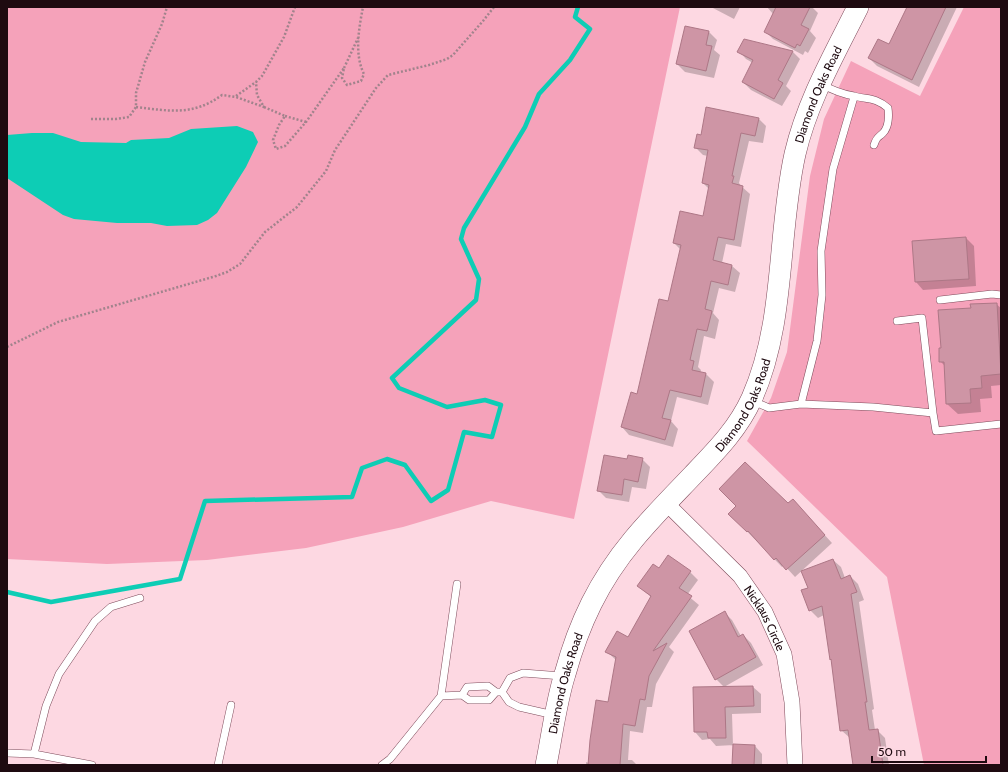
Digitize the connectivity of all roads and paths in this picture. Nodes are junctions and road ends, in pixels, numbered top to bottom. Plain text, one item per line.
1 (167, 7) edge
2 (295, 7) edge
3 (363, 7) edge
4 (494, 7) edge
5 (858, 7) edge
6 (358, 37) junction
7 (344, 68) junction
8 (256, 82) junction
9 (819, 83) junction
10 (236, 97) junction
11 (854, 97) junction
12 (136, 107) junction
13 (264, 107) junction
14 (285, 116) junction
15 (91, 119) dead end
16 (306, 122) junction
17 (874, 145) dead end
18 (1001, 295) edge
19 (940, 300) dead end
20 (897, 321) dead end
21 (7, 347) edge
22 (751, 400) junction
23 (801, 404) junction
24 (933, 413) junction
25 (1001, 424) edge
26 (666, 504) junction
27 (457, 584) dead end
28 (140, 598) dead end
29 (564, 676) junction
30 (499, 692) junction
31 (462, 695) junction
32 (441, 696) junction
33 (231, 705) dead end
34 (556, 716) junction
35 (7, 753) edge
36 (34, 754) junction
37 (92, 765) edge
38 (218, 765) edge
39 (382, 765) edge
40 (546, 765) edge
41 (796, 765) edge

1 - 12 path
2 - 8 path
3 - 6 path
4 - 21 path
5 - 9 street, Diamond Oaks Road
6 - 7 path
6 - 7 path
7 - 16 path
8 - 10 path
8 - 13 path
9 - 11 lane
9 - 22 street, Diamond Oaks Road
10 - 12 path
10 - 13 path
11 - 17 lane
11 - 23 lane
12 - 15 path
13 - 14 path
14 - 16 path
14 - 16 path
18 - 19 lane
20 - 24 lane
22 - 23 lane
22 - 26 street, Diamond Oaks Road
23 - 24 lane
24 - 25 lane
26 - 29 street, Diamond Oaks Road
26 - 41 street, Nicklaus Circle
27 - 32 lane
28 - 36 lane
29 - 30 lane
29 - 34 street, Diamond Oaks Road
30 - 31 lane
30 - 31 lane
30 - 34 lane
31 - 32 lane
32 - 39 lane
33 - 38 lane
34 - 40 street, Diamond Oaks Road
35 - 36 lane
36 - 37 lane

